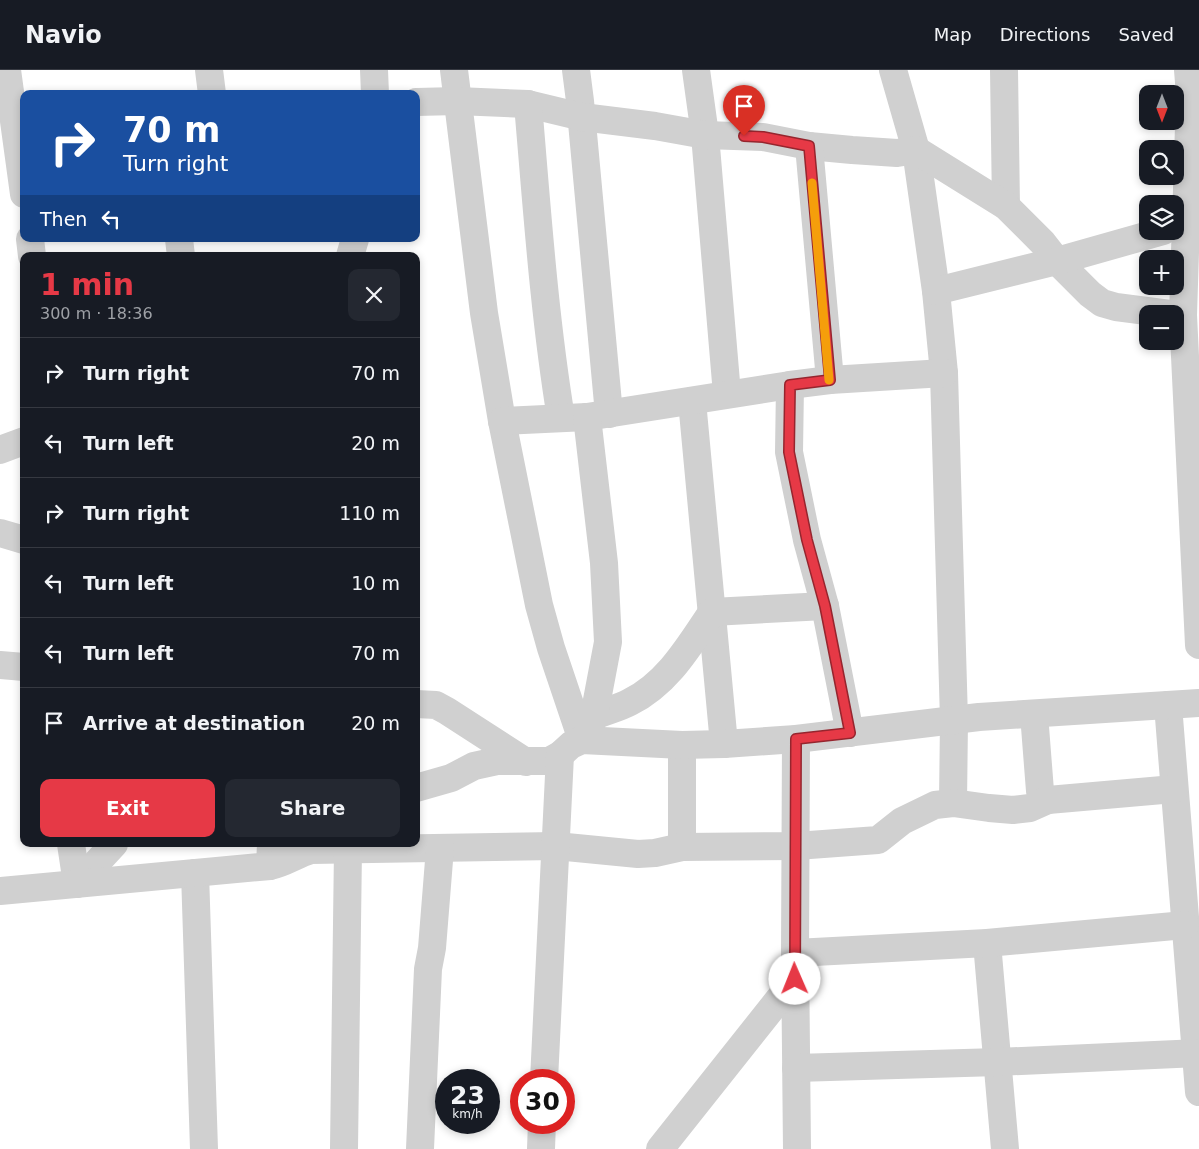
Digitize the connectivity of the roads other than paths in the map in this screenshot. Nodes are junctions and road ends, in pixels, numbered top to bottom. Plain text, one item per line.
1 (7, 70) edge
2 (209, 70) edge
3 (374, 70) edge
4 (454, 70) edge
5 (576, 70) edge
6 (696, 70) edge
7 (893, 70) edge
8 (1004, 70) edge
9 (1192, 87) edge
10 (212, 90) edge
11 (375, 90) edge
12 (458, 101) junction
13 (420, 102) edge
14 (528, 104) junction
15 (582, 117) junction
16 (705, 135) junction
17 (809, 146) junction
18 (916, 150) junction
19 (20, 165) edge
20 (1184, 195) edge
21 (1006, 206) junction
22 (1139, 239) edge
23 (1181, 240) edge
24 (1057, 261) junction
25 (936, 291) junction
26 (1182, 305) edge
27 (1139, 311) edge
28 (1184, 342) edge
29 (944, 373) junction
30 (830, 380) junction
31 (790, 385) junction
32 (728, 394) junction
33 (692, 401) junction
34 (585, 416) junction
35 (502, 421) junction
36 (20, 442) edge
37 (0, 450) edge
38 (1195, 477) edge
39 (0, 533) edge
40 (20, 539) edge
41 (825, 606) junction
42 (712, 612) junction
43 (1199, 645) edge
44 (0, 664) edge
45 (20, 666) edge
46 (1199, 703) edge
47 (420, 704) edge
48 (1168, 705) junction
49 (1034, 714) junction
50 (594, 716) junction
51 (954, 720) junction
52 (850, 733) junction
53 (796, 739) junction
54 (582, 740) junction
55 (682, 744) junction
56 (724, 744) junction
57 (560, 755) junction
58 (526, 762) junction
59 (420, 787) edge
60 (1174, 789) junction
61 (1048, 800) junction
62 (953, 803) junction
63 (556, 846) junction
64 (796, 846) junction
65 (72, 847) edge
66 (111, 847) edge
67 (353, 847) edge
68 (682, 847) junction
69 (440, 848) junction
70 (271, 855) edge
71 (195, 873) junction
72 (77, 884) junction
73 (0, 891) edge
74 (1190, 934) edge
75 (987, 943) junction
76 (795, 966) junction
77 (1197, 1053) edge
78 (998, 1062) junction
79 (796, 1068) junction
80 (545, 1069) edge
81 (1199, 1092) edge
82 (542, 1134) edge
83 (204, 1149) edge
84 (344, 1149) edge
85 (420, 1149) edge
86 (541, 1149) edge
87 (660, 1149) edge
88 (797, 1149) edge
89 (1005, 1149) edge

1 - 19 street
2 - 10 street
3 - 11 street
4 - 12 street
5 - 15 street
6 - 16 street
7 - 18 street
8 - 21 street
9 - 20 street
12 - 13 street
12 - 14 street
12 - 35 street
14 - 15 street
14 - 34 street
15 - 16 street
15 - 34 street
16 - 17 street
16 - 32 street
17 - 18 street
17 - 30 street
18 - 21 street
18 - 25 street
21 - 24 street
22 - 24 street
23 - 26 street
24 - 25 street
24 - 27 street
25 - 29 street
28 - 38 street
29 - 30 street
29 - 51 street
30 - 31 street
31 - 32 street
31 - 41 street
32 - 33 street
33 - 34 street
33 - 42 street
34 - 35 street
34 - 50 street
35 - 54 street
36 - 37 street
38 - 43 street
39 - 40 street
41 - 42 street
41 - 52 street
42 - 50 street
42 - 56 street
44 - 45 street
46 - 48 street
47 - 58 street
48 - 49 street
48 - 60 street
49 - 51 street
49 - 61 street
50 - 54 street
51 - 52 street
51 - 62 street
52 - 53 street
53 - 56 street
53 - 64 street
54 - 55 street
54 - 57 street
55 - 56 street
55 - 68 street
57 - 58 street
57 - 63 street
58 - 59 street
60 - 61 street
60 - 74 street
61 - 62 street
62 - 64 street
63 - 68 street
63 - 69 street
63 - 80 street
64 - 68 street
64 - 76 street
65 - 72 street
66 - 72 street
67 - 69 street
67 - 70 street
67 - 84 street
69 - 85 street
70 - 71 street
71 - 72 street
71 - 83 street
72 - 73 street
74 - 75 street
74 - 77 street
75 - 76 street
75 - 78 street
76 - 79 street
76 - 87 street
77 - 78 street
77 - 81 street
78 - 79 street
78 - 89 street
79 - 88 street
82 - 86 street

